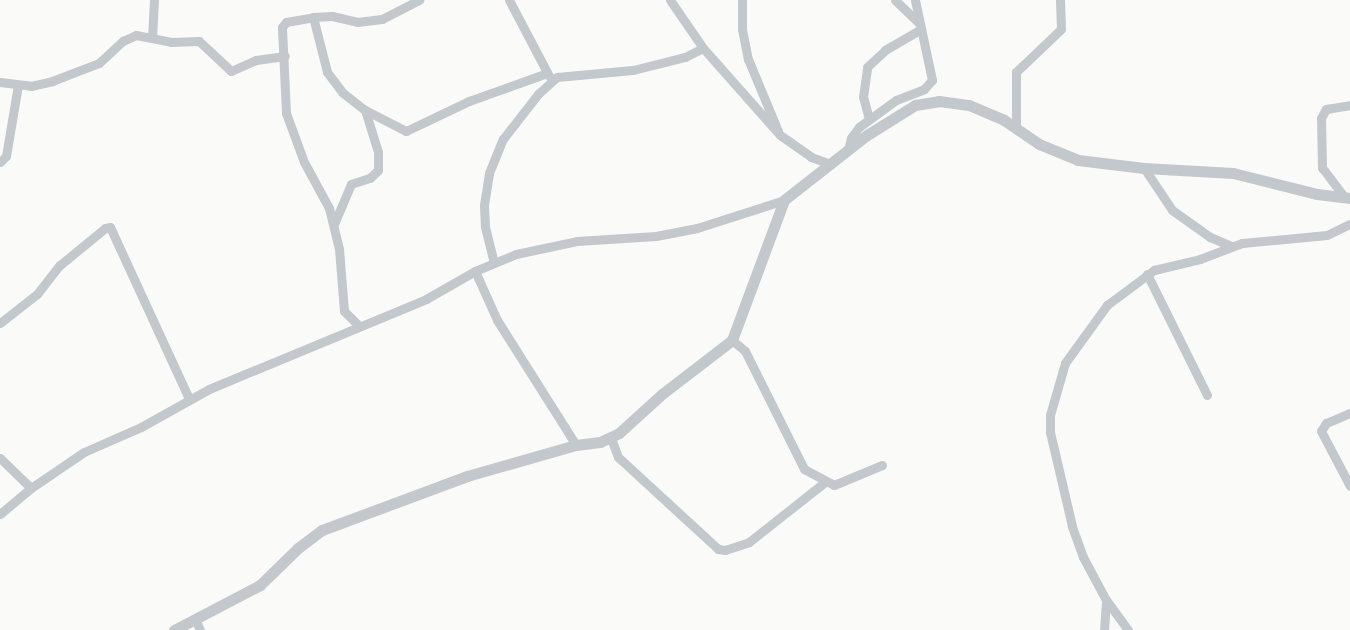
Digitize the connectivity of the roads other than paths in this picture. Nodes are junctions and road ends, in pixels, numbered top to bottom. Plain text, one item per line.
1 (154, 0) edge
2 (420, 0) edge
3 (509, 0) edge
4 (670, 0) edge
5 (742, 0) edge
6 (895, 0) edge
7 (915, 0) edge
8 (1060, 0) edge
9 (313, 17) junction
10 (920, 27) junction
11 (152, 38) junction
12 (703, 48) junction
13 (285, 56) junction
14 (549, 77) junction
15 (0, 82) edge
16 (18, 85) junction
17 (1350, 105) edge
18 (365, 110) junction
19 (869, 119) junction
20 (1016, 128) junction
21 (780, 135) junction
22 (848, 150) junction
23 (0, 162) edge
24 (830, 164) junction
25 (1144, 168) junction
26 (1348, 198) edge
27 (784, 200) junction
28 (334, 224) junction
29 (1350, 224) edge
30 (1231, 246) junction
31 (494, 263) junction
32 (476, 271) junction
33 (1147, 274) junction
34 (0, 323) edge
35 (359, 326) junction
36 (732, 340) junction
37 (1207, 396) dead end
38 (189, 399) junction
39 (1350, 413) edge
40 (611, 438) junction
41 (576, 445) junction
42 (0, 458) edge
43 (882, 465) dead end
44 (825, 482) junction
45 (1350, 486) edge
46 (30, 488) junction
47 (0, 514) edge
48 (1106, 600) junction
49 (198, 625) edge
50 (174, 630) edge
51 (1104, 630) edge
52 (1128, 630) edge

1 - 11 street
2 - 9 street
3 - 14 street
4 - 12 street
5 - 21 street
6 - 10 street
7 - 10 street
8 - 20 street
9 - 13 street
9 - 18 street
10 - 19 street
10 - 19 street
11 - 13 street
11 - 16 street
12 - 14 street
12 - 21 street
13 - 28 street
14 - 18 street
14 - 31 street
15 - 16 street
16 - 23 street
17 - 26 street
18 - 28 street
19 - 22 street
20 - 22 street
20 - 25 street
21 - 24 street
22 - 24 street
24 - 27 street
25 - 26 street
25 - 30 street
27 - 31 street
27 - 36 street
28 - 35 street
29 - 30 street
30 - 33 street
31 - 32 street
32 - 35 street
32 - 41 street
33 - 37 street
33 - 48 street
34 - 38 street
35 - 38 street
36 - 40 street
36 - 44 street
38 - 46 street
39 - 45 street
40 - 41 street
40 - 44 street
41 - 49 street
42 - 46 street
43 - 44 street
46 - 47 street
48 - 51 street
48 - 52 street
49 - 50 street

